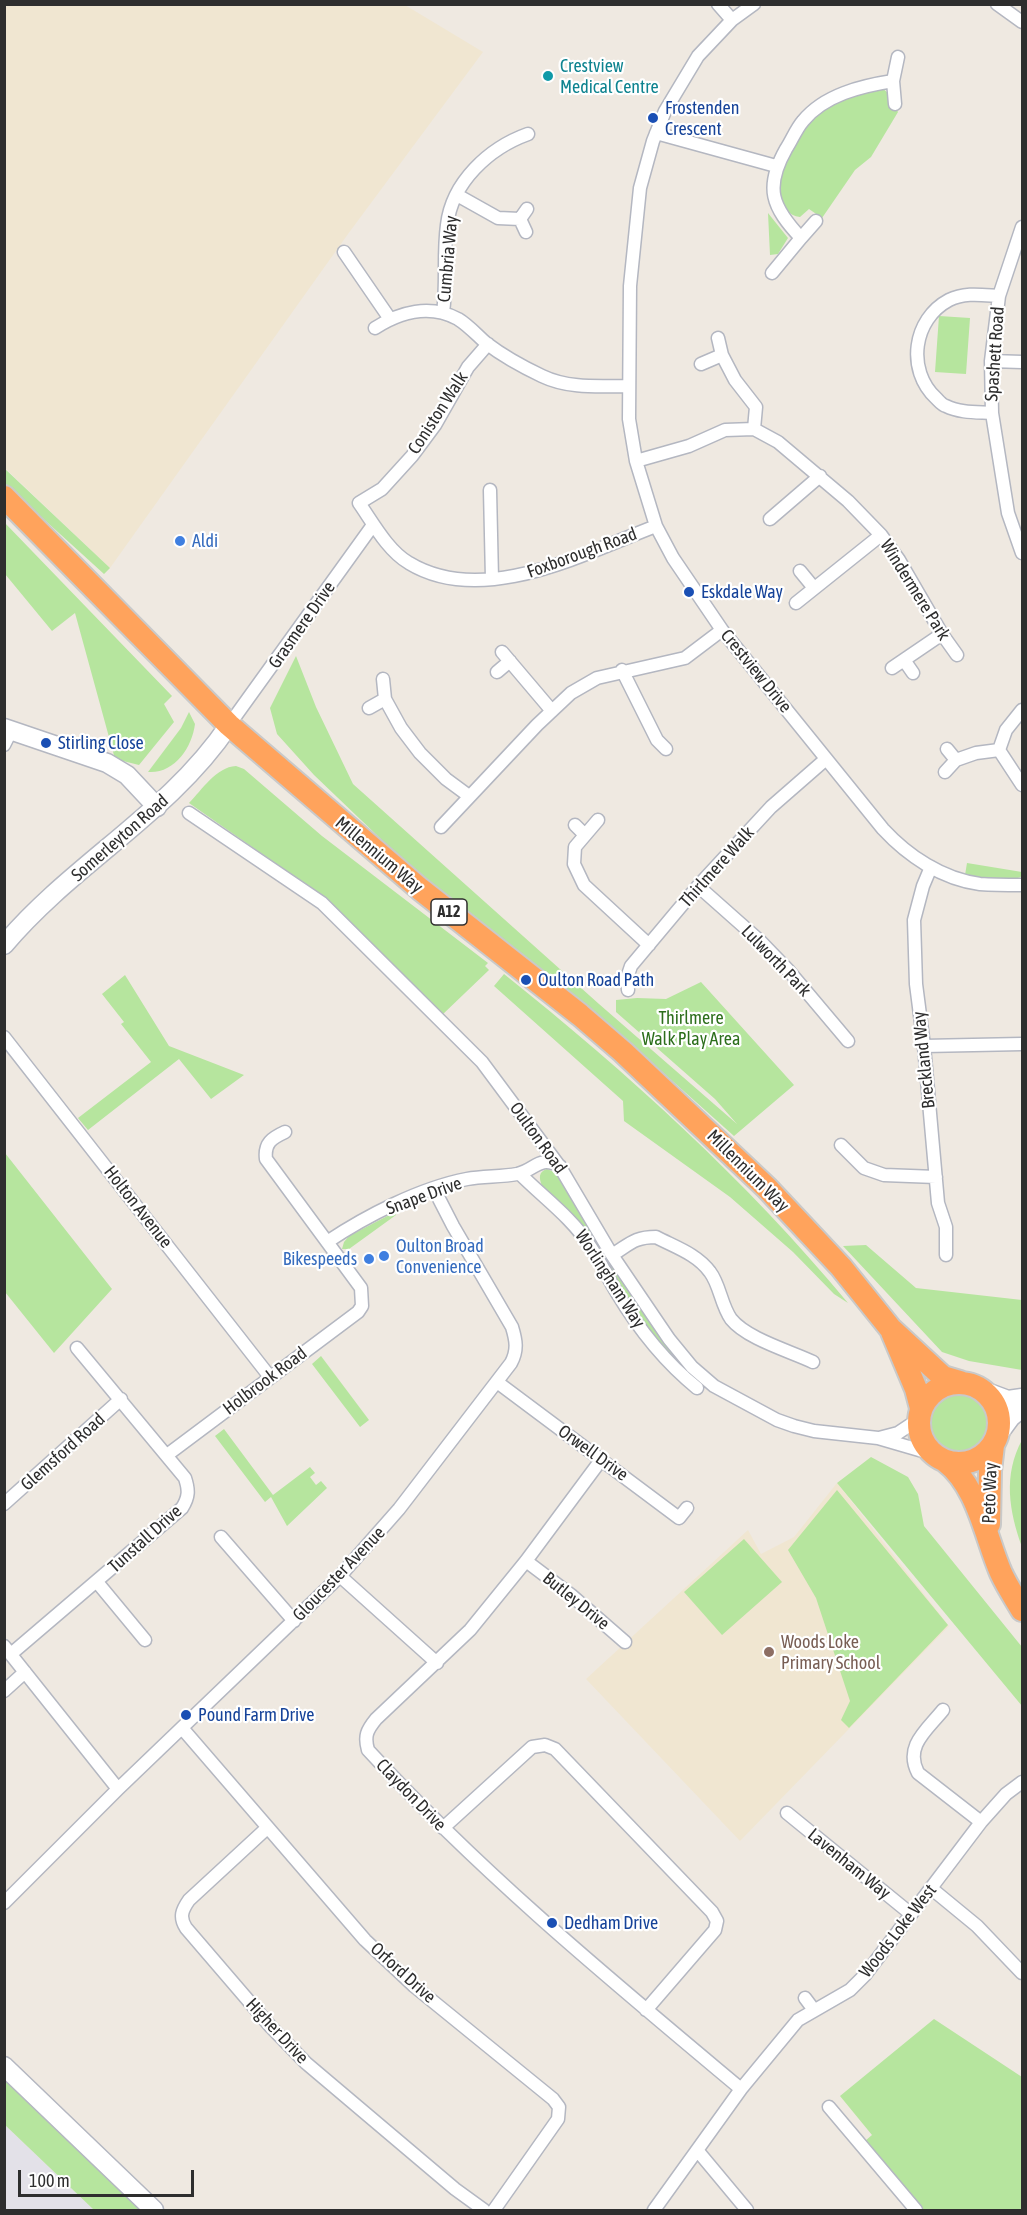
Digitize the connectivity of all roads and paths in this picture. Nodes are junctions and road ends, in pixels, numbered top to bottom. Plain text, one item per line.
1 (718, 4) edge
2 (754, 4) edge
3 (997, 4) edge
4 (732, 20) junction
5 (1023, 22) edge
6 (898, 57) dead end
7 (893, 81) junction
8 (895, 104) dead end
9 (656, 133) junction
10 (528, 134) dead end
11 (776, 166) junction
12 (457, 195) junction
13 (816, 220) dead end
14 (1023, 227) edge
15 (526, 232) dead end
16 (801, 238) junction
17 (344, 252) dead end
18 (772, 273) dead end
19 (999, 296) junction
20 (443, 313) junction
21 (390, 319) junction
22 (375, 328) dead end
23 (718, 338) dead end
24 (488, 344) junction
25 (722, 355) junction
26 (991, 361) junction
27 (1023, 362) edge
28 (702, 364) dead end
29 (628, 386) junction
30 (992, 413) junction
31 (754, 429) junction
32 (636, 461) junction
33 (820, 476) junction
34 (490, 490) dead end
35 (4, 497) edge
36 (359, 503) joint
37 (770, 519) dead end
38 (373, 525) junction
39 (656, 526) junction
40 (881, 535) junction
41 (1023, 553) edge
42 (800, 571) dead end
43 (492, 579) junction
44 (814, 588) junction
45 (796, 603) dead end
46 (722, 630) junction
47 (942, 634) junction
48 (957, 655) dead end
49 (904, 660) junction
50 (891, 668) dead end
51 (622, 670) junction
52 (497, 672) dead end
53 (913, 673) dead end
54 (383, 679) dead end
55 (385, 699) junction
56 (369, 708) dead end
57 (1023, 710) edge
58 (552, 711) junction
59 (229, 725) junction
60 (7, 735) edge
61 (666, 749) dead end
62 (947, 749) dead end
63 (999, 750) junction
64 (826, 759) junction
65 (956, 760) junction
66 (945, 772) dead end
67 (1023, 785) edge
68 (469, 796) junction
69 (156, 807) junction
70 (189, 813) dead end
71 (598, 820) dead end
72 (441, 827) dead end
73 (931, 867) junction
74 (1023, 885) edge
75 (698, 886) junction
76 (4, 945) edge
77 (649, 945) junction
78 (628, 990) dead end
79 (4, 1037) edge
80 (848, 1041) dead end
81 (1023, 1044) edge
82 (924, 1046) junction
83 (285, 1132) dead end
84 (842, 1145) dead end
85 (560, 1167) junction
86 (520, 1174) junction
87 (936, 1177) junction
88 (434, 1189) junction
89 (327, 1242) junction
90 (612, 1255) junction
91 (946, 1255) dead end
92 (890, 1328) junction
93 (77, 1348) dead end
94 (813, 1362) dead end
95 (270, 1377) junction
96 (497, 1382) junction
97 (960, 1382) junction
98 (696, 1388) dead end
99 (984, 1391) junction
100 (1023, 1398) edge
101 (121, 1399) junction
102 (1023, 1408) edge
103 (920, 1414) junction
104 (878, 1438) junction
105 (995, 1440) junction
106 (167, 1455) junction
107 (939, 1457) junction
108 (601, 1460) junction
109 (4, 1504) edge
110 (687, 1508) dead end
111 (221, 1537) dead end
112 (990, 1541) junction
113 (526, 1561) junction
114 (340, 1576) junction
115 (97, 1582) junction
116 (1023, 1610) edge
117 (294, 1621) junction
118 (145, 1640) dead end
119 (625, 1642) dead end
120 (8, 1650) edge
121 (437, 1663) junction
122 (25, 1672) junction
123 (4, 1691) edge
124 (943, 1710) dead end
125 (182, 1728) junction
126 (1023, 1782) edge
127 (118, 1789) junction
128 (787, 1813) dead end
129 (981, 1822) junction
130 (267, 1828) junction
131 (442, 1828) junction
132 (932, 1889) junction
133 (4, 1903) edge
134 (911, 1914) junction
135 (1023, 1973) edge
136 (805, 1998) dead end
137 (646, 2010) junction
138 (814, 2010) junction
139 (4, 2066) edge
140 (741, 2089) junction
141 (829, 2107) dead end
142 (697, 2150) junction
143 (154, 2211) edge
144 (484, 2211) edge
145 (494, 2211) edge
146 (654, 2211) edge
147 (747, 2211) edge
148 (916, 2211) edge

1 - 4 street
2 - 4 street, Crestview Drive
3 - 5 street
4 - 9 street, Crestview Drive
6 - 7 street
7 - 8 street
7 - 11 street
9 - 11 street
9 - 29 street, Crestview Drive
10 - 12 street, Cumbria Way
11 - 16 street
12 - 15 street
12 - 20 street, Cumbria Way
13 - 16 street
14 - 19 street, Spashett Road
16 - 18 street
17 - 21 street
19 - 26 street, Spashett Road
19 - 30 street
20 - 21 street
20 - 24 street
21 - 22 street
23 - 25 street
24 - 29 street
24 - 36 street, Coniston Walk
25 - 28 street
25 - 31 street
26 - 27 street
26 - 30 street, Spashett Road
29 - 32 street, Crestview Drive
30 - 41 street, Spashett Road
31 - 32 street
31 - 33 street, Windermere Park
32 - 39 street, Crestview Drive
33 - 37 street
33 - 40 street, Windermere Park
34 - 43 street
35 - 59 highway, Millennium Way / A12
36 - 38 street, Foxborough Road
38 - 43 street, Foxborough Road
38 - 59 street, Grasmere Drive
39 - 43 street, Foxborough Road
39 - 46 street, Crestview Drive
40 - 44 street
40 - 47 street, Windermere Park
42 - 44 street
44 - 45 street
46 - 51 street
46 - 64 street, Crestview Drive
47 - 48 street, Windermere Park
47 - 49 street
49 - 50 street
49 - 53 street
51 - 58 street
51 - 61 street
52 - 58 street
54 - 55 street
55 - 56 street
55 - 68 street
57 - 63 street
58 - 68 street
59 - 69 main road, Somerleyton Road
59 - 92 highway, Millennium Way / A12
60 - 69 main road
62 - 65 street
63 - 65 street
63 - 67 street
64 - 73 street, Crestview Drive
64 - 75 street, Thirlmere Walk
65 - 66 street
68 - 72 street
69 - 76 main road, Somerleyton Road
70 - 85 street, Oulton Road
71 - 77 street
73 - 74 street, Crestview Drive
73 - 82 street, Breckland Way
75 - 77 street, Thirlmere Walk
75 - 80 street, Lulworth Park
77 - 78 street, Thirlmere Walk
79 - 95 street, Holton Avenue
81 - 82 street
82 - 87 street, Breckland Way
83 - 89 street
84 - 87 street
85 - 86 street, Snape Drive
85 - 90 street, Oulton Road
86 - 88 street, Snape Drive
86 - 98 street, Worlingham Way
87 - 91 street, Breckland Way
88 - 89 street, Snape Drive
88 - 96 street, Gloucester Avenue
89 - 95 street, Holbrook Road
90 - 94 street
90 - 104 street, Oulton Road
92 - 97 highway, Millennium Way / A12
92 - 103 highway, Millennium Way / A12
93 - 101 street, Tunstall Drive
95 - 106 street, Holbrook Road
96 - 108 street, Orwell Drive
96 - 114 street, Gloucester Avenue
97 - 99 highway
97 - 103 highway
99 - 100 main road
99 - 105 highway
101 - 106 street, Tunstall Drive
101 - 109 street, Glemsford Road
102 - 105 main road
103 - 104 street, Oulton Road
103 - 107 highway
104 - 107 street, Oulton Road
105 - 107 highway
105 - 112 highway, Peto Way
106 - 115 street, Tunstall Drive
107 - 112 highway, Peto Way
108 - 110 street, Orwell Drive
108 - 113 street, Claydon Drive
111 - 117 street
112 - 116 highway, Peto Way
113 - 119 street, Butley Drive
113 - 121 street, Claydon Drive
114 - 117 street, Gloucester Avenue
114 - 121 street
115 - 118 street
115 - 120 street, Tunstall Drive
117 - 125 street, Gloucester Avenue
120 - 122 street
121 - 131 street, Claydon Drive
122 - 123 street
122 - 127 street
124 - 129 street
125 - 127 street, Gloucester Avenue
125 - 130 street, Orford Drive
126 - 129 street, Woods Loke West
127 - 133 street, Gloucester Avenue
128 - 134 street, Lavenham Way
129 - 132 street, Woods Loke West
130 - 144 street, Higher Drive
130 - 145 street, Orford Drive
131 - 137 street, Claydon Drive
131 - 137 street
132 - 134 street, Woods Loke West
132 - 135 street
134 - 138 street, Woods Loke West
136 - 138 street
137 - 140 street, Claydon Drive
138 - 140 street, Woods Loke West
139 - 143 main road
140 - 142 street, Woods Loke West
141 - 148 street
142 - 146 street, Woods Loke West
142 - 147 street

